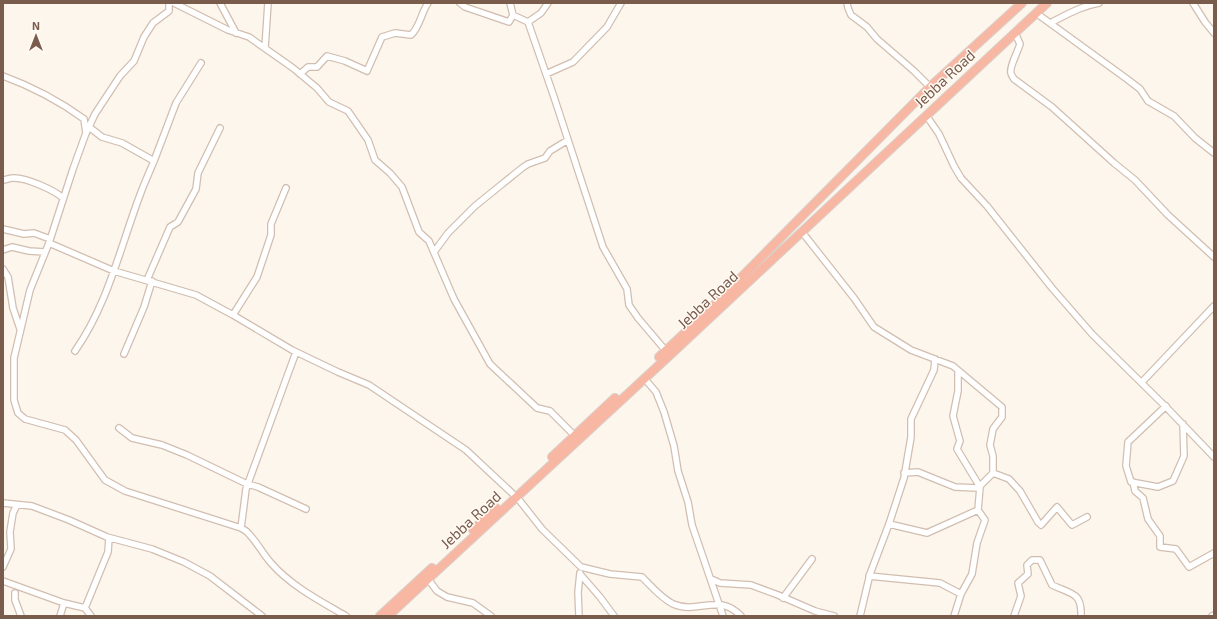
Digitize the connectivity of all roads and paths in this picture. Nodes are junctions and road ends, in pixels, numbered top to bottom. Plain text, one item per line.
1 (169, 3) edge
2 (174, 3) edge
3 (220, 3) edge
4 (268, 3) edge
5 (428, 3) edge
6 (460, 3) edge
7 (510, 3) edge
8 (548, 3) edge
9 (621, 3) edge
10 (847, 3) edge
11 (1022, 3) edge
12 (1047, 3) edge
13 (1099, 3) edge
14 (1193, 3) edge
15 (1036, 13) junction
16 (513, 15) junction
17 (528, 22) junction
18 (1050, 24) junction
19 (236, 33) junction
20 (1015, 33) junction
21 (1214, 33) edge
22 (264, 48) junction
23 (201, 63) dead end
24 (300, 74) junction
25 (546, 74) junction
26 (3, 76) edge
27 (930, 87) junction
28 (926, 115) junction
29 (89, 127) junction
30 (220, 128) dead end
31 (86, 133) junction
32 (568, 140) junction
33 (1214, 153) edge
34 (154, 161) junction
35 (3, 180) edge
36 (286, 188) dead end
37 (64, 198) junction
38 (3, 229) edge
39 (802, 232) junction
40 (50, 241) junction
41 (3, 250) edge
42 (45, 252) junction
43 (434, 252) junction
44 (1214, 257) edge
45 (3, 269) edge
46 (114, 271) junction
47 (149, 281) junction
48 (1214, 306) edge
49 (233, 315) junction
50 (704, 319) junction
51 (21, 330) junction
52 (666, 351) junction
53 (75, 352) dead end
54 (296, 352) junction
55 (124, 354) dead end
56 (935, 359) junction
57 (958, 371) junction
58 (644, 378) junction
59 (1142, 382) junction
60 (1166, 406) junction
61 (1183, 424) junction
62 (119, 428) dead end
63 (574, 436) junction
64 (1214, 457) edge
65 (904, 473) junction
66 (993, 473) junction
67 (1133, 482) junction
68 (247, 484) junction
69 (980, 486) junction
70 (514, 495) junction
71 (3, 503) edge
72 (17, 505) junction
73 (306, 509) dead end
74 (978, 510) junction
75 (1087, 518) dead end
76 (889, 524) junction
77 (241, 528) junction
78 (109, 538) junction
79 (1214, 553) edge
80 (812, 558) dead end
81 (3, 567) edge
82 (581, 567) junction
83 (580, 574) junction
84 (870, 576) junction
85 (428, 579) junction
86 (711, 579) junction
87 (3, 581) edge
88 (14, 593) dead end
89 (961, 594) junction
90 (783, 598) junction
91 (64, 603) junction
92 (720, 604) junction
93 (85, 608) junction
94 (253, 613) edge
95 (21, 616) edge
96 (60, 616) edge
97 (91, 616) edge
98 (262, 616) edge
99 (346, 616) edge
100 (380, 616) edge
101 (388, 616) edge
102 (491, 616) edge
103 (580, 616) edge
104 (614, 616) edge
105 (723, 616) edge
106 (741, 616) edge
107 (834, 616) edge
108 (860, 616) edge
109 (954, 616) edge
110 (1014, 616) edge
111 (1080, 616) edge

1 - 29 street
2 - 19 street
3 - 19 street
4 - 22 street
5 - 24 street
6 - 16 street
7 - 16 street
8 - 17 street
9 - 25 street
10 - 27 street
11 - 27 highway, Jebba Road
12 - 15 highway, Jebba Road
13 - 18 street
14 - 21 street
15 - 18 street
15 - 20 highway, Jebba Road
16 - 17 street
17 - 25 street
18 - 33 street
19 - 22 street
20 - 28 highway, Jebba Road
20 - 44 street
22 - 24 street
23 - 34 street
24 - 43 street
25 - 32 street
26 - 31 street
27 - 50 highway, Jebba Road
28 - 39 highway, Jebba Road
28 - 59 street
29 - 31 street
29 - 34 street
30 - 47 street
31 - 37 street
32 - 43 street
32 - 52 street
34 - 46 street
35 - 37 street
36 - 49 street
37 - 40 street
38 - 40 street
39 - 50 highway, Jebba Road
39 - 56 street
40 - 42 street
40 - 46 street
41 - 42 street
42 - 51 street
43 - 63 street
45 - 51 street
46 - 47 street
46 - 53 street
47 - 49 street
47 - 55 street
48 - 59 street
49 - 54 street
50 - 52 highway, Jebba Road
50 - 58 highway, Jebba Road
51 - 77 street
52 - 63 highway, Jebba Road
54 - 68 street
54 - 70 street
56 - 57 street
56 - 65 street
57 - 66 street
57 - 69 street
58 - 70 highway, Jebba Road
58 - 86 street
59 - 60 street
60 - 61 street
60 - 67 street
61 - 64 street
61 - 67 street
62 - 68 street
63 - 70 highway, Jebba Road
65 - 69 street
65 - 76 street
66 - 69 street
66 - 75 street
67 - 79 street
68 - 73 street
68 - 77 street
69 - 74 street
70 - 82 street
70 - 85 highway, Jebba Road
70 - 100 highway, Jebba Road
71 - 72 street
72 - 78 street
72 - 81 street
74 - 76 street
74 - 89 street
76 - 84 street
77 - 99 street
78 - 93 street
78 - 94 street
80 - 90 street
82 - 83 street
82 - 92 street
83 - 103 street
83 - 104 street
84 - 89 street
84 - 108 street
85 - 101 highway, Jebba Road
85 - 102 street
86 - 90 street
86 - 92 street
87 - 91 street
88 - 95 street
89 - 109 street
90 - 107 street
91 - 93 street
91 - 96 street
92 - 105 street
92 - 106 street
93 - 97 street
94 - 98 street
110 - 111 street

